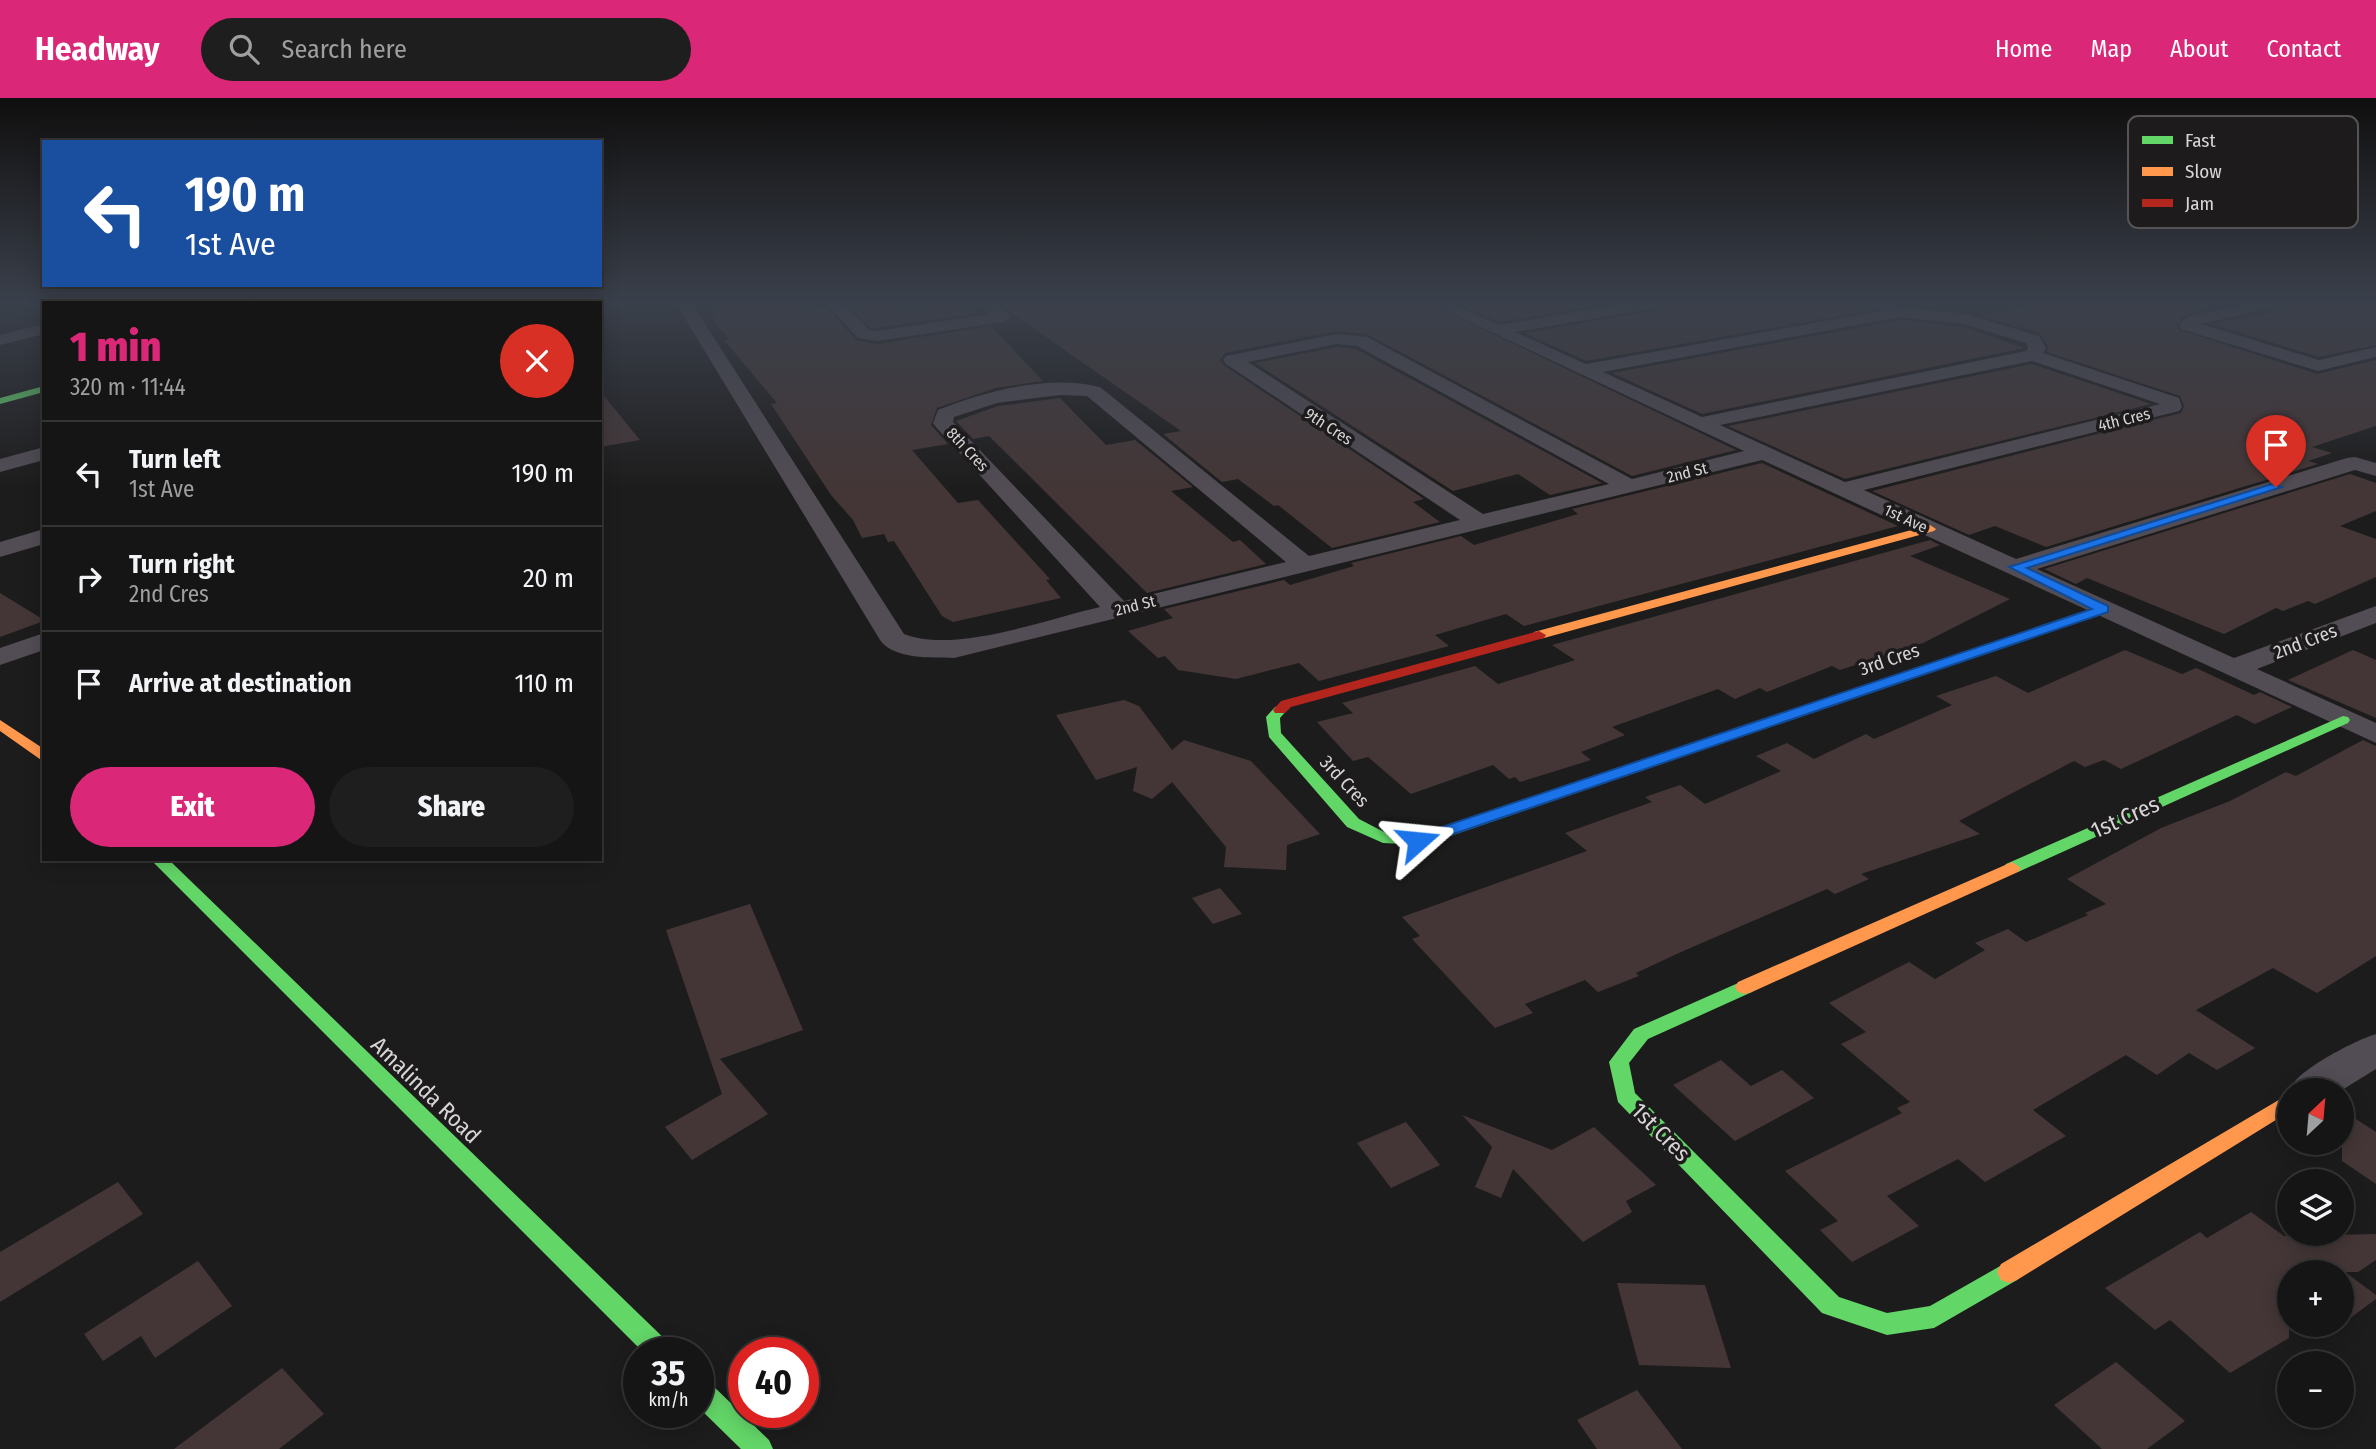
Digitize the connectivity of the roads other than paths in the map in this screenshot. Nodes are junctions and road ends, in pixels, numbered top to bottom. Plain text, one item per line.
1 (722, 365) edge
2 (1240, 365) edge
3 (1405, 365) edge
4 (1573, 365) edge
5 (1611, 365) edge
6 (1985, 365) edge
7 (2064, 365) edge
8 (1584, 370) junction
9 (42, 390) edge
10 (0, 401) edge
11 (1700, 424) junction
12 (1764, 453) junction
13 (42, 454) edge
14 (0, 466) edge
15 (2376, 470) edge
16 (1629, 486) junction
17 (1843, 489) junction
18 (1477, 521) junction
19 (1930, 529) junction
20 (42, 537) edge
21 (0, 550) edge
22 (1304, 564) junction
23 (2015, 567) junction
24 (1117, 609) junction
25 (2103, 609) junction
26 (2376, 614) edge
27 (42, 642) edge
28 (0, 657) edge
29 (2233, 668) junction
30 (2343, 720) junction
31 (0, 724) edge
32 (2376, 734) edge
33 (42, 756) edge
34 (160, 861) edge
35 (2376, 1049) edge
36 (2329, 1078) edge
37 (2277, 1109) edge
38 (646, 1337) edge
39 (714, 1404) edge
40 (760, 1449) edge

1 - 24 street, 2nd St
2 - 18 street, 9th Cres
3 - 16 street, 9th Cres
4 - 8 street, 1st Ave
5 - 8 street
6 - 11 street, 4th Cres
7 - 17 street, 4th Cres
8 - 11 street, 1st Ave
9 - 10 street
11 - 12 street, 1st Ave
12 - 16 street, 2nd St
12 - 17 street, 1st Ave
13 - 14 street
15 - 23 street
16 - 18 street, 2nd St
17 - 19 street, 1st Ave
18 - 22 street, 2nd St
19 - 23 street, 1st Ave
19 - 25 street, 3rd Cres
20 - 21 street
22 - 24 street, 2nd St
22 - 24 street, 8th Cres
23 - 25 street, 1st Ave
25 - 29 street, 1st Ave
26 - 29 street, 2nd Cres
27 - 28 street
29 - 30 street, 1st Ave
30 - 32 street, 1st Ave
30 - 37 street, 1st Cres
31 - 33 street
34 - 38 street, Amalinda Road
35 - 36 street
39 - 40 street

